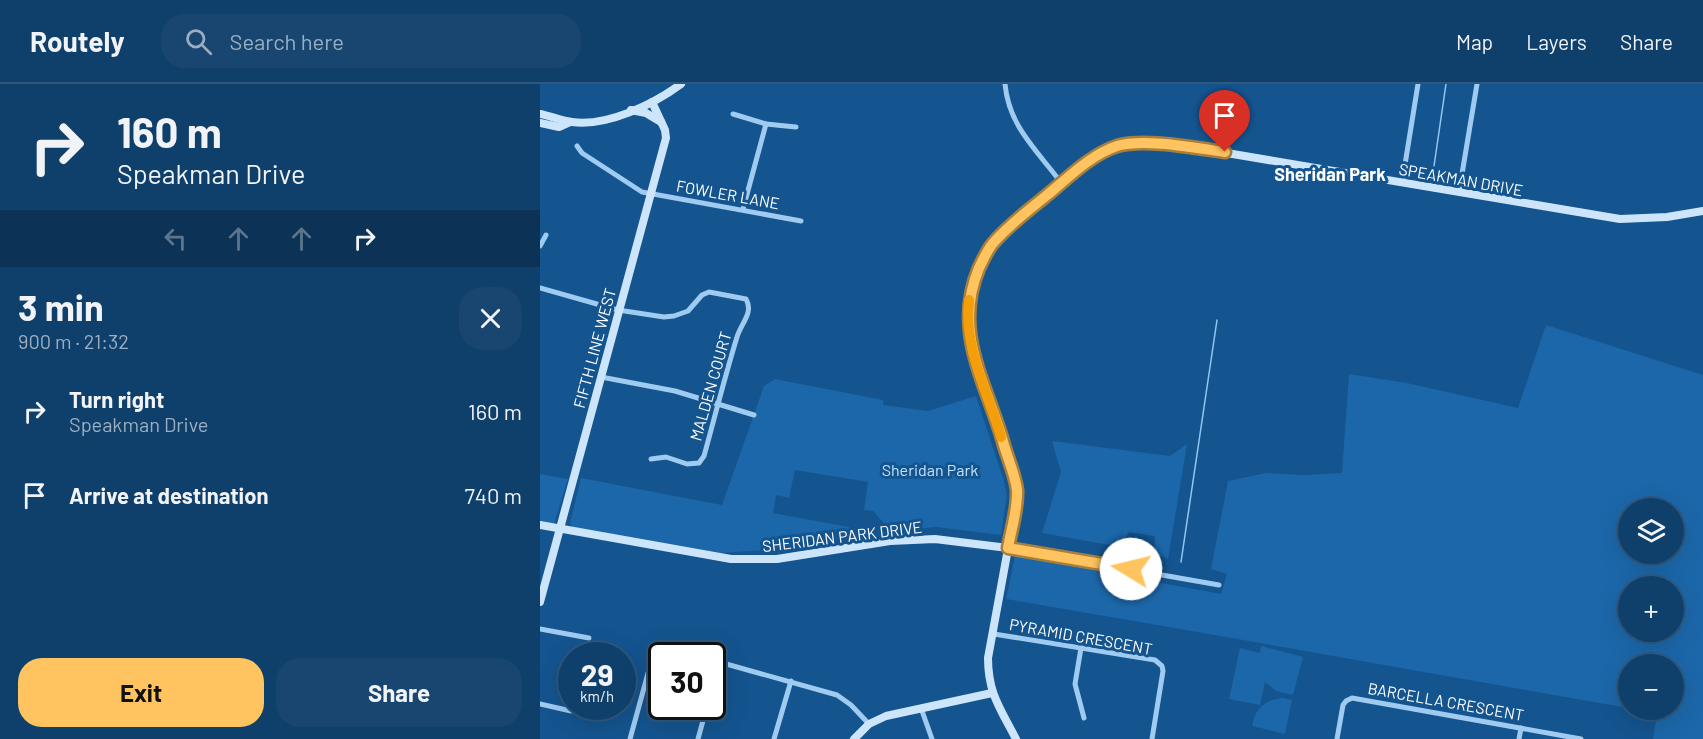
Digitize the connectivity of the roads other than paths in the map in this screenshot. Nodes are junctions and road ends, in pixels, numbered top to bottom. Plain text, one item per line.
1 (681, 84) edge
2 (1005, 84) edge
3 (1418, 84) edge
4 (1477, 84) edge
5 (652, 102) junction
6 (631, 110) junction
7 (540, 114) edge
8 (733, 114) dead end
9 (570, 122) junction
10 (540, 123) edge
11 (662, 123) junction
12 (766, 123) junction
13 (796, 127) dead end
14 (577, 147) dead end
15 (1402, 183) junction
16 (1062, 184) junction
17 (1459, 192) junction
18 (650, 194) junction
19 (743, 209) junction
20 (1703, 212) edge
21 (801, 221) dead end
22 (546, 235) dead end
23 (540, 246) edge
24 (540, 288) edge
25 (618, 310) junction
26 (601, 377) junction
27 (718, 404) junction
28 (754, 415) dead end
29 (651, 459) dead end
30 (540, 525) edge
31 (560, 528) junction
32 (1008, 548) junction
33 (1219, 585) dead end
34 (540, 602) edge
35 (540, 629) edge
36 (994, 634) junction
37 (589, 638) dead end
38 (1081, 648) junction
39 (726, 664) edge
40 (648, 673) edge
41 (791, 681) junction
42 (992, 693) junction
43 (540, 704) edge
44 (558, 708) edge
45 (921, 708) junction
46 (1084, 718) dead end
47 (703, 720) edge
48 (869, 724) junction
49 (1521, 728) junction
50 (630, 739) edge
51 (698, 739) edge
52 (774, 739) edge
53 (854, 739) edge
54 (932, 739) edge
55 (1016, 739) edge
56 (1152, 739) edge
57 (1337, 739) edge
58 (1519, 739) edge
59 (1581, 739) edge

1 - 5 street
2 - 16 street
3 - 15 street
4 - 17 street
5 - 6 street
5 - 11 street, FIFTH LINE WEST
6 - 9 street
6 - 11 street
7 - 9 street
8 - 12 street
9 - 10 street
11 - 18 street, FIFTH LINE WEST
12 - 13 street
12 - 19 street
14 - 18 street, FOWLER LANE
15 - 16 street, SPEAKMAN DRIVE
15 - 17 street, SPEAKMAN DRIVE
16 - 32 street, SPEAKMAN DRIVE
17 - 20 street, SPEAKMAN DRIVE
18 - 19 street, FOWLER LANE
18 - 25 street, FIFTH LINE WEST
19 - 21 street, FOWLER LANE
22 - 23 street
24 - 25 street
25 - 26 street, FIFTH LINE WEST
25 - 27 street, MALDEN COURT
26 - 27 street
26 - 31 street, FIFTH LINE WEST
27 - 28 street
27 - 29 street, MALDEN COURT
30 - 31 street, SHERIDAN PARK DRIVE
31 - 32 street, SHERIDAN PARK DRIVE
31 - 34 street, FIFTH LINE WEST
32 - 33 street, SHERIDAN PARK DRIVE
32 - 36 street, SPEAKMAN DRIVE
35 - 37 street
36 - 38 street, PYRAMID CRESCENT
36 - 42 street, SPEAKMAN DRIVE
38 - 46 street
38 - 56 street, PYRAMID CRESCENT
39 - 41 street
40 - 50 street
41 - 48 street
41 - 52 street
42 - 45 street
42 - 55 street, SPEAKMAN DRIVE
43 - 44 street
45 - 48 street
45 - 54 street
47 - 51 street
48 - 53 street
49 - 57 street, BARCELLA CRESCENT
49 - 58 street
49 - 59 street, BARCELLA CRESCENT

